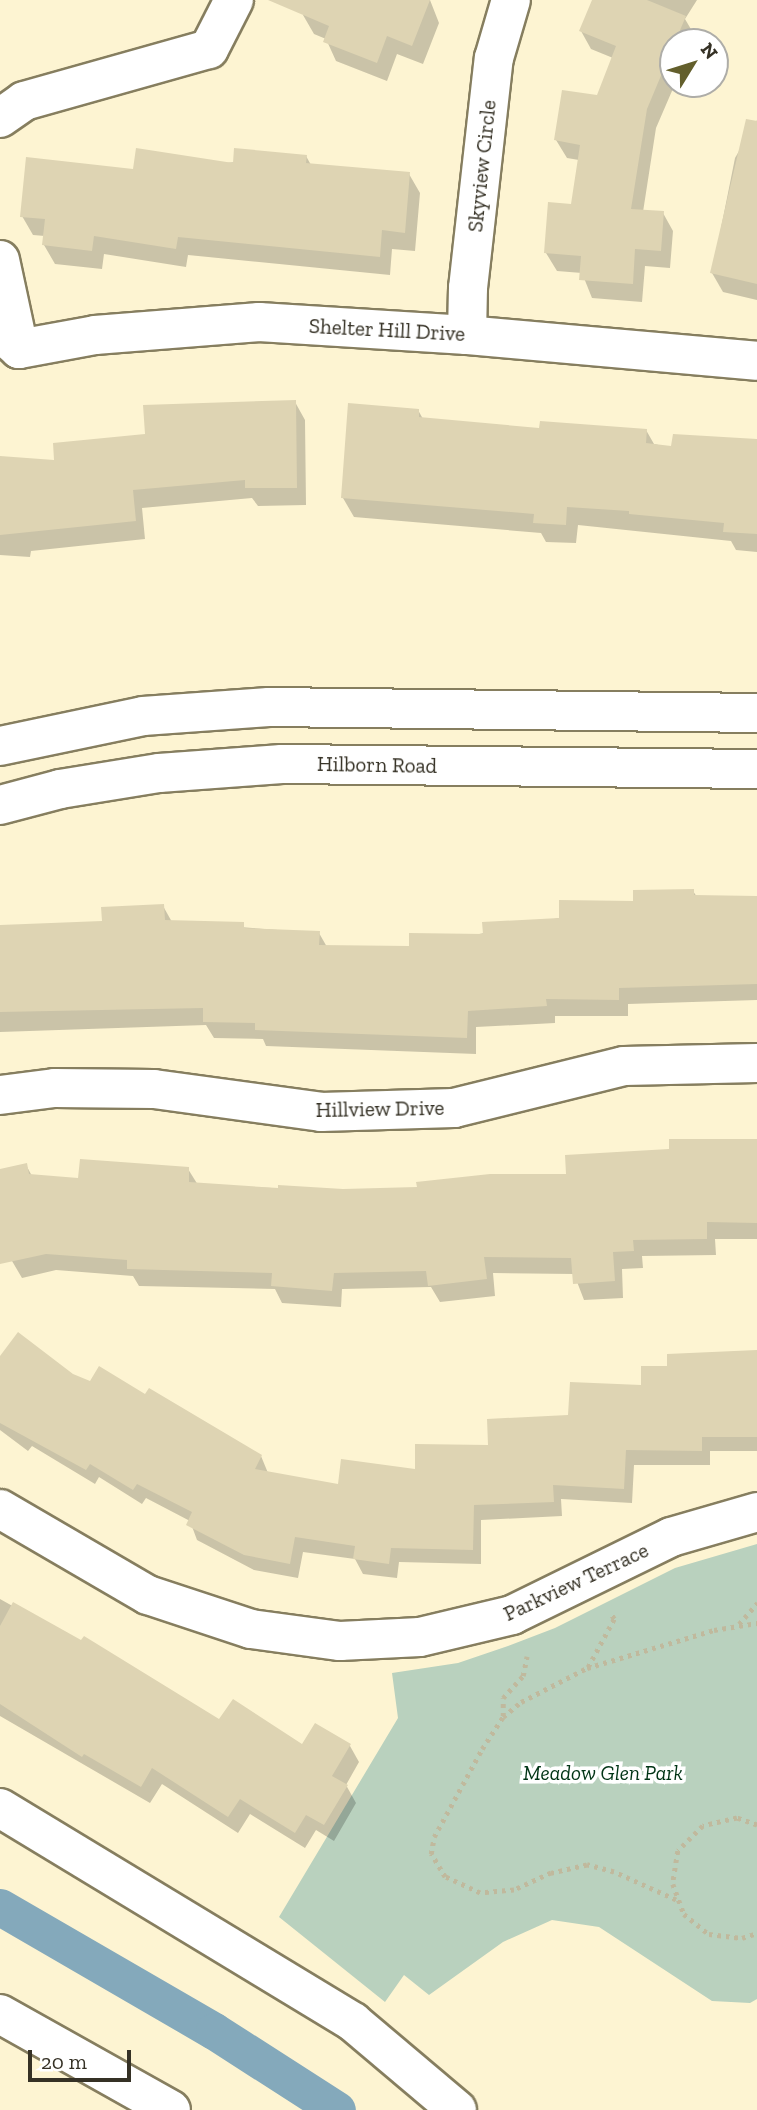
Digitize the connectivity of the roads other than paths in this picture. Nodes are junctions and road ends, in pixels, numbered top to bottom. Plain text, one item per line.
1 (234, 0) edge
2 (511, 0) edge
3 (0, 118) edge
4 (0, 260) edge
5 (467, 335) junction
6 (9, 341) edge
7 (757, 361) edge
8 (757, 713) edge
9 (0, 746) edge
10 (757, 769) edge
11 (0, 804) edge
12 (757, 1063) edge
13 (0, 1096) edge
14 (0, 1509) edge
15 (757, 1512) edge
16 (0, 1808) edge
17 (0, 2014) edge
18 (170, 2110) edge
19 (457, 2110) edge

1 - 3 street
2 - 5 street, Skyview Circle
4 - 6 street
5 - 6 street, Shelter Hill Drive
5 - 7 street, Shelter Hill Drive
8 - 9 street
10 - 11 street, Hilborn Road
12 - 13 street, Hillview Drive
14 - 15 street, Parkview Terrace
16 - 19 street
17 - 18 street

